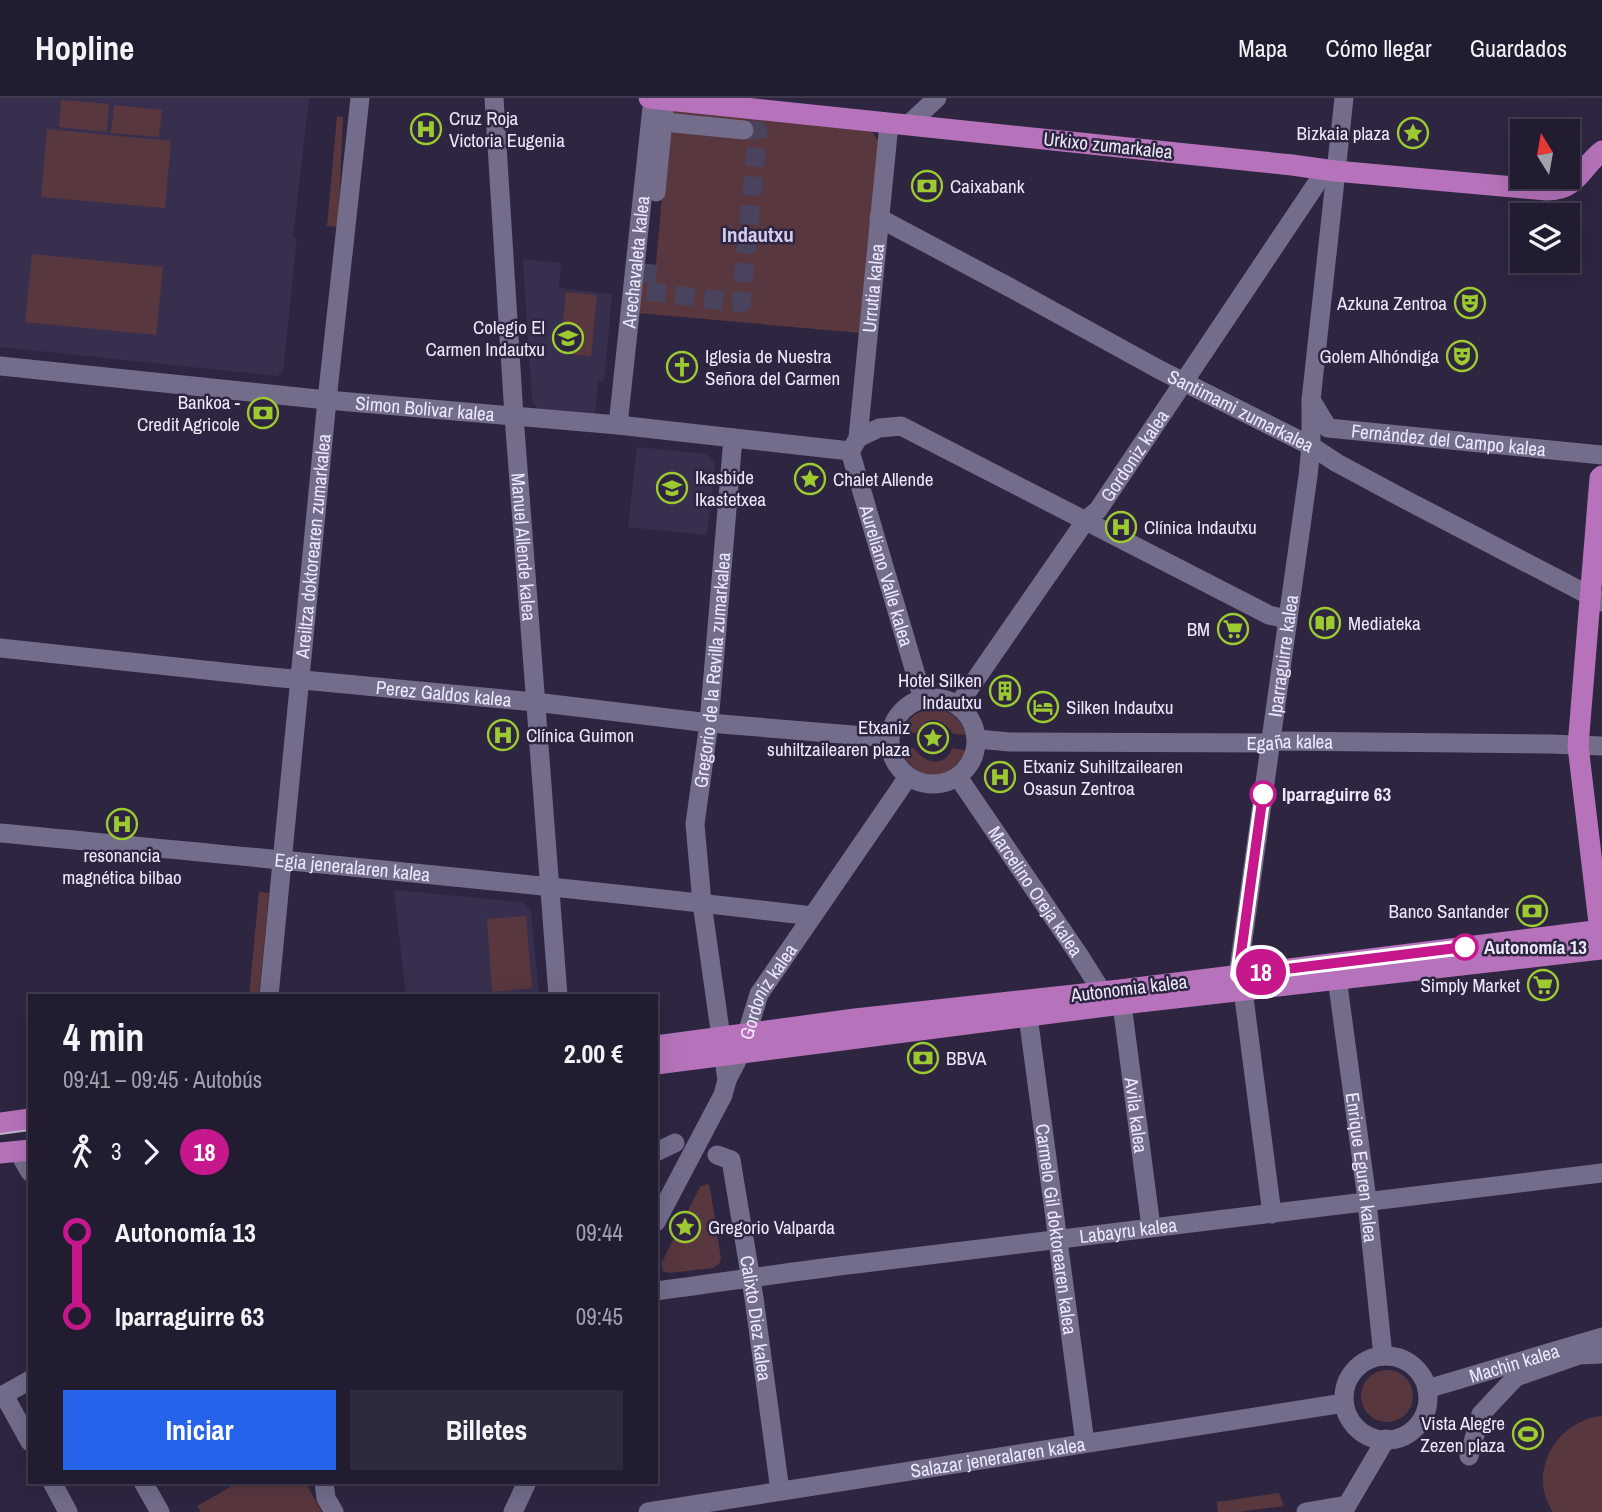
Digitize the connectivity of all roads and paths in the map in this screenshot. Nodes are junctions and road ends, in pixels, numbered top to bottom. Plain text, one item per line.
1 (360, 98) edge
2 (494, 98) edge
3 (937, 98) edge
4 (1344, 98) edge
5 (656, 99) edge
6 (767, 104) edge
7 (664, 122) junction
8 (899, 124) junction
9 (744, 130) dead end
10 (1602, 151) edge
11 (1335, 172) junction
12 (879, 218) junction
13 (648, 264) tunnel mouth
14 (0, 366) edge
15 (1184, 382) junction
16 (327, 400) junction
17 (1311, 400) junction
18 (514, 416) junction
19 (618, 425) junction
20 (733, 438) junction
21 (854, 444) junction
22 (1311, 446) junction
23 (1602, 455) edge
24 (1602, 476) edge
25 (1086, 520) junction
26 (1596, 599) edge
27 (1287, 619) junction
28 (0, 648) edge
29 (300, 679) junction
30 (923, 699) junction
31 (536, 702) junction
32 (958, 705) junction
33 (709, 723) junction
34 (889, 738) junction
35 (977, 739) junction
36 (1271, 743) junction
37 (1578, 746) junction
38 (1602, 746) edge
39 (908, 777) junction
40 (958, 777) junction
41 (0, 833) edge
42 (281, 860) junction
43 (549, 893) junction
44 (702, 903) junction
45 (812, 916) junction
46 (1601, 942) edge
47 (1338, 978) junction
48 (1240, 983) junction
49 (269, 994) edge
50 (558, 994) edge
51 (1112, 1001) junction
52 (1028, 1016) junction
53 (733, 1045) junction
54 (658, 1046) edge
55 (658, 1064) edge
56 (28, 1119) edge
57 (0, 1123) edge
58 (674, 1143) dead end
59 (16, 1148) edge
60 (658, 1152) edge
61 (717, 1155) dead end
62 (28, 1169) edge
63 (1602, 1173) edge
64 (1367, 1202) junction
65 (1272, 1214) junction
66 (658, 1218) edge
67 (1151, 1227) junction
68 (1058, 1239) junction
69 (751, 1278) junction
70 (658, 1291) edge
71 (1602, 1338) edge
72 (1602, 1354) edge
73 (1384, 1356) junction
74 (28, 1381) edge
75 (1427, 1389) junction
76 (2, 1396) edge
77 (1345, 1403) junction
78 (28, 1439) edge
79 (1386, 1439) junction
80 (1085, 1443) junction
81 (1469, 1456) dead end
82 (53, 1484) edge
83 (144, 1484) edge
84 (324, 1484) edge
85 (509, 1484) edge
86 (526, 1484) edge
87 (780, 1491) junction
88 (516, 1506) edge
89 (1345, 1509) edge
90 (68, 1512) edge
91 (160, 1512) edge
92 (334, 1512) edge
93 (648, 1512) edge
94 (1306, 1512) edge

1 - 16 street, Areiltza doktorearen zumarkalea
2 - 18 street, Manuel Allende kalea
3 - 8 street
4 - 11 street, Iparraguirre kalea
5 - 6 main road, Urkixo zumarkalea
5 - 7 street
5 - 19 street, Arechavaleta kalea
6 - 8 main road, Urkixo zumarkalea
7 - 9 street
7 - 13 street
8 - 11 main road, Urkixo zumarkalea
8 - 12 street, Urrutia kalea
10 - 11 main road, Urkixo zumarkalea
11 - 15 street, Gordoniz kalea
11 - 17 street, Iparraguirre kalea
12 - 15 street, Santimami zumarkalea
12 - 21 street, Urrutia kalea
14 - 16 street, Simon Bolivar kalea
15 - 22 street, Santimami zumarkalea
15 - 25 street, Gordoniz kalea
16 - 18 street, Simon Bolivar kalea
16 - 29 street, Areiltza doktorearen zumarkalea
17 - 22 street, Iparraguirre kalea
17 - 23 street, Fernández del Campo kalea
18 - 19 street, Simon Bolivar kalea
18 - 31 street, Manuel Allende kalea
19 - 20 street, Simon Bolivar kalea
20 - 21 street, Simon Bolivar kalea
20 - 33 street, Gregorio de la Revilla zumarkalea
21 - 25 street
21 - 30 street, Aureliano Valle kalea
22 - 26 street, Santimami zumarkalea
22 - 27 street, Iparraguirre kalea
24 - 26 main road
25 - 27 street
25 - 32 street, Gordoniz kalea
26 - 37 main road
27 - 36 street, Iparraguirre kalea
28 - 29 street, Perez Galdos kalea
29 - 31 street, Perez Galdos kalea
29 - 42 street, Areiltza doktorearen zumarkalea
30 - 32 street
30 - 34 street
31 - 33 street, Perez Galdos kalea
31 - 43 street, Manuel Allende kalea
32 - 35 street
33 - 34 street, Perez Galdos kalea
33 - 44 street, Gregorio de la Revilla zumarkalea
34 - 39 street
35 - 36 street, Egaña kalea
35 - 40 street
36 - 37 street, Egaña kalea
36 - 48 street, Iparraguirre kalea
37 - 38 street, Egaña kalea
37 - 46 main road
39 - 40 street
39 - 45 street, Gordoniz kalea
40 - 51 street, Marcelino Oreja kalea
41 - 42 street, Egia jeneralaren kalea
42 - 43 street, Egia jeneralaren kalea
42 - 49 street, Areiltza doktorearen zumarkalea
43 - 44 street, Egia jeneralaren kalea
43 - 50 street, Manuel Allende kalea
44 - 45 street, Egia jeneralaren kalea
44 - 53 street, Gregorio de la Revilla zumarkalea
45 - 53 street, Gordoniz kalea
46 - 47 main road, Autonomia kalea
46 - 48 main road, Autonomia kalea
47 - 48 main road, Autonomia kalea
47 - 64 street, Enrique Eguren kalea
48 - 51 main road, Autonomia kalea
48 - 65 street, Iparraguirre kalea
51 - 52 main road, Autonomia kalea
51 - 53 main road, Autonomia kalea
51 - 67 street, Avila kalea
52 - 53 main road, Autonomia kalea
52 - 68 street, Carmelo Gil doktorearen kalea
53 - 54 main road, Autonomia kalea
53 - 55 main road, Autonomia kalea
53 - 66 street
56 - 57 main road
58 - 60 street
59 - 62 street
61 - 69 street, Calixto Diez kalea
63 - 64 street, Labayru kalea
64 - 65 street, Labayru kalea
64 - 73 street, Enrique Eguren kalea
65 - 67 street, Labayru kalea
67 - 68 street, Labayru kalea
68 - 69 street, Labayru kalea
68 - 80 street, Carmelo Gil doktorearen kalea
69 - 70 street, Labayru kalea
69 - 87 street, Calixto Diez kalea
71 - 75 street, Machin kalea
72 - 81 street
73 - 75 street
73 - 77 street
74 - 76 street
75 - 79 street
76 - 78 street
77 - 79 street
77 - 80 street, Salazar jeneralaren kalea
79 - 89 street
80 - 87 street, Salazar jeneralaren kalea
82 - 90 street
83 - 91 street
84 - 92 street
85 - 88 street
86 - 88 street
87 - 93 street, Salazar jeneralaren kalea
89 - 94 street

